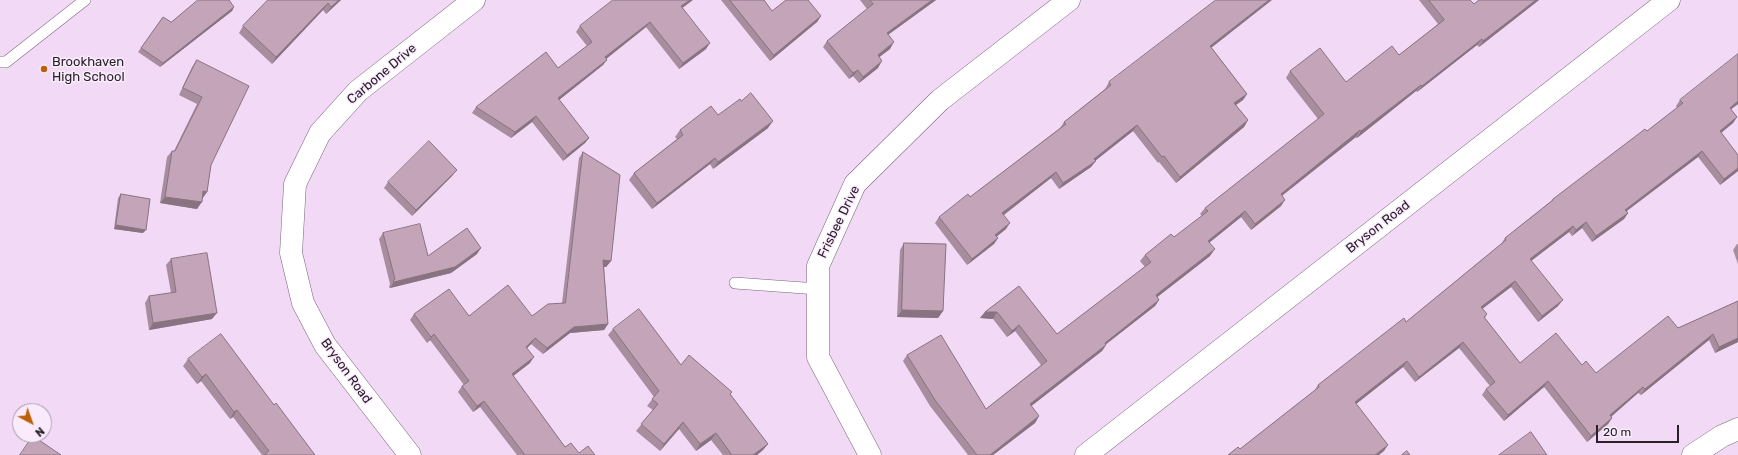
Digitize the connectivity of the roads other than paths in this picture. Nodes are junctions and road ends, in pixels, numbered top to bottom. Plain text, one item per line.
1 (85, 0) edge
2 (474, 0) edge
3 (1069, 0) edge
4 (1669, 0) edge
5 (0, 62) edge
6 (296, 184) joint
7 (735, 283) dead end
8 (818, 289) junction
9 (1738, 429) edge
10 (410, 455) edge
11 (870, 455) edge
12 (1086, 455) edge
13 (1693, 455) edge

1 - 5 lane
2 - 6 street, Carbone Drive
3 - 8 street, Frisbee Drive
4 - 12 street, Bryson Road
6 - 10 street, Bryson Road
7 - 8 lane
8 - 11 street, Frisbee Drive
9 - 13 street

